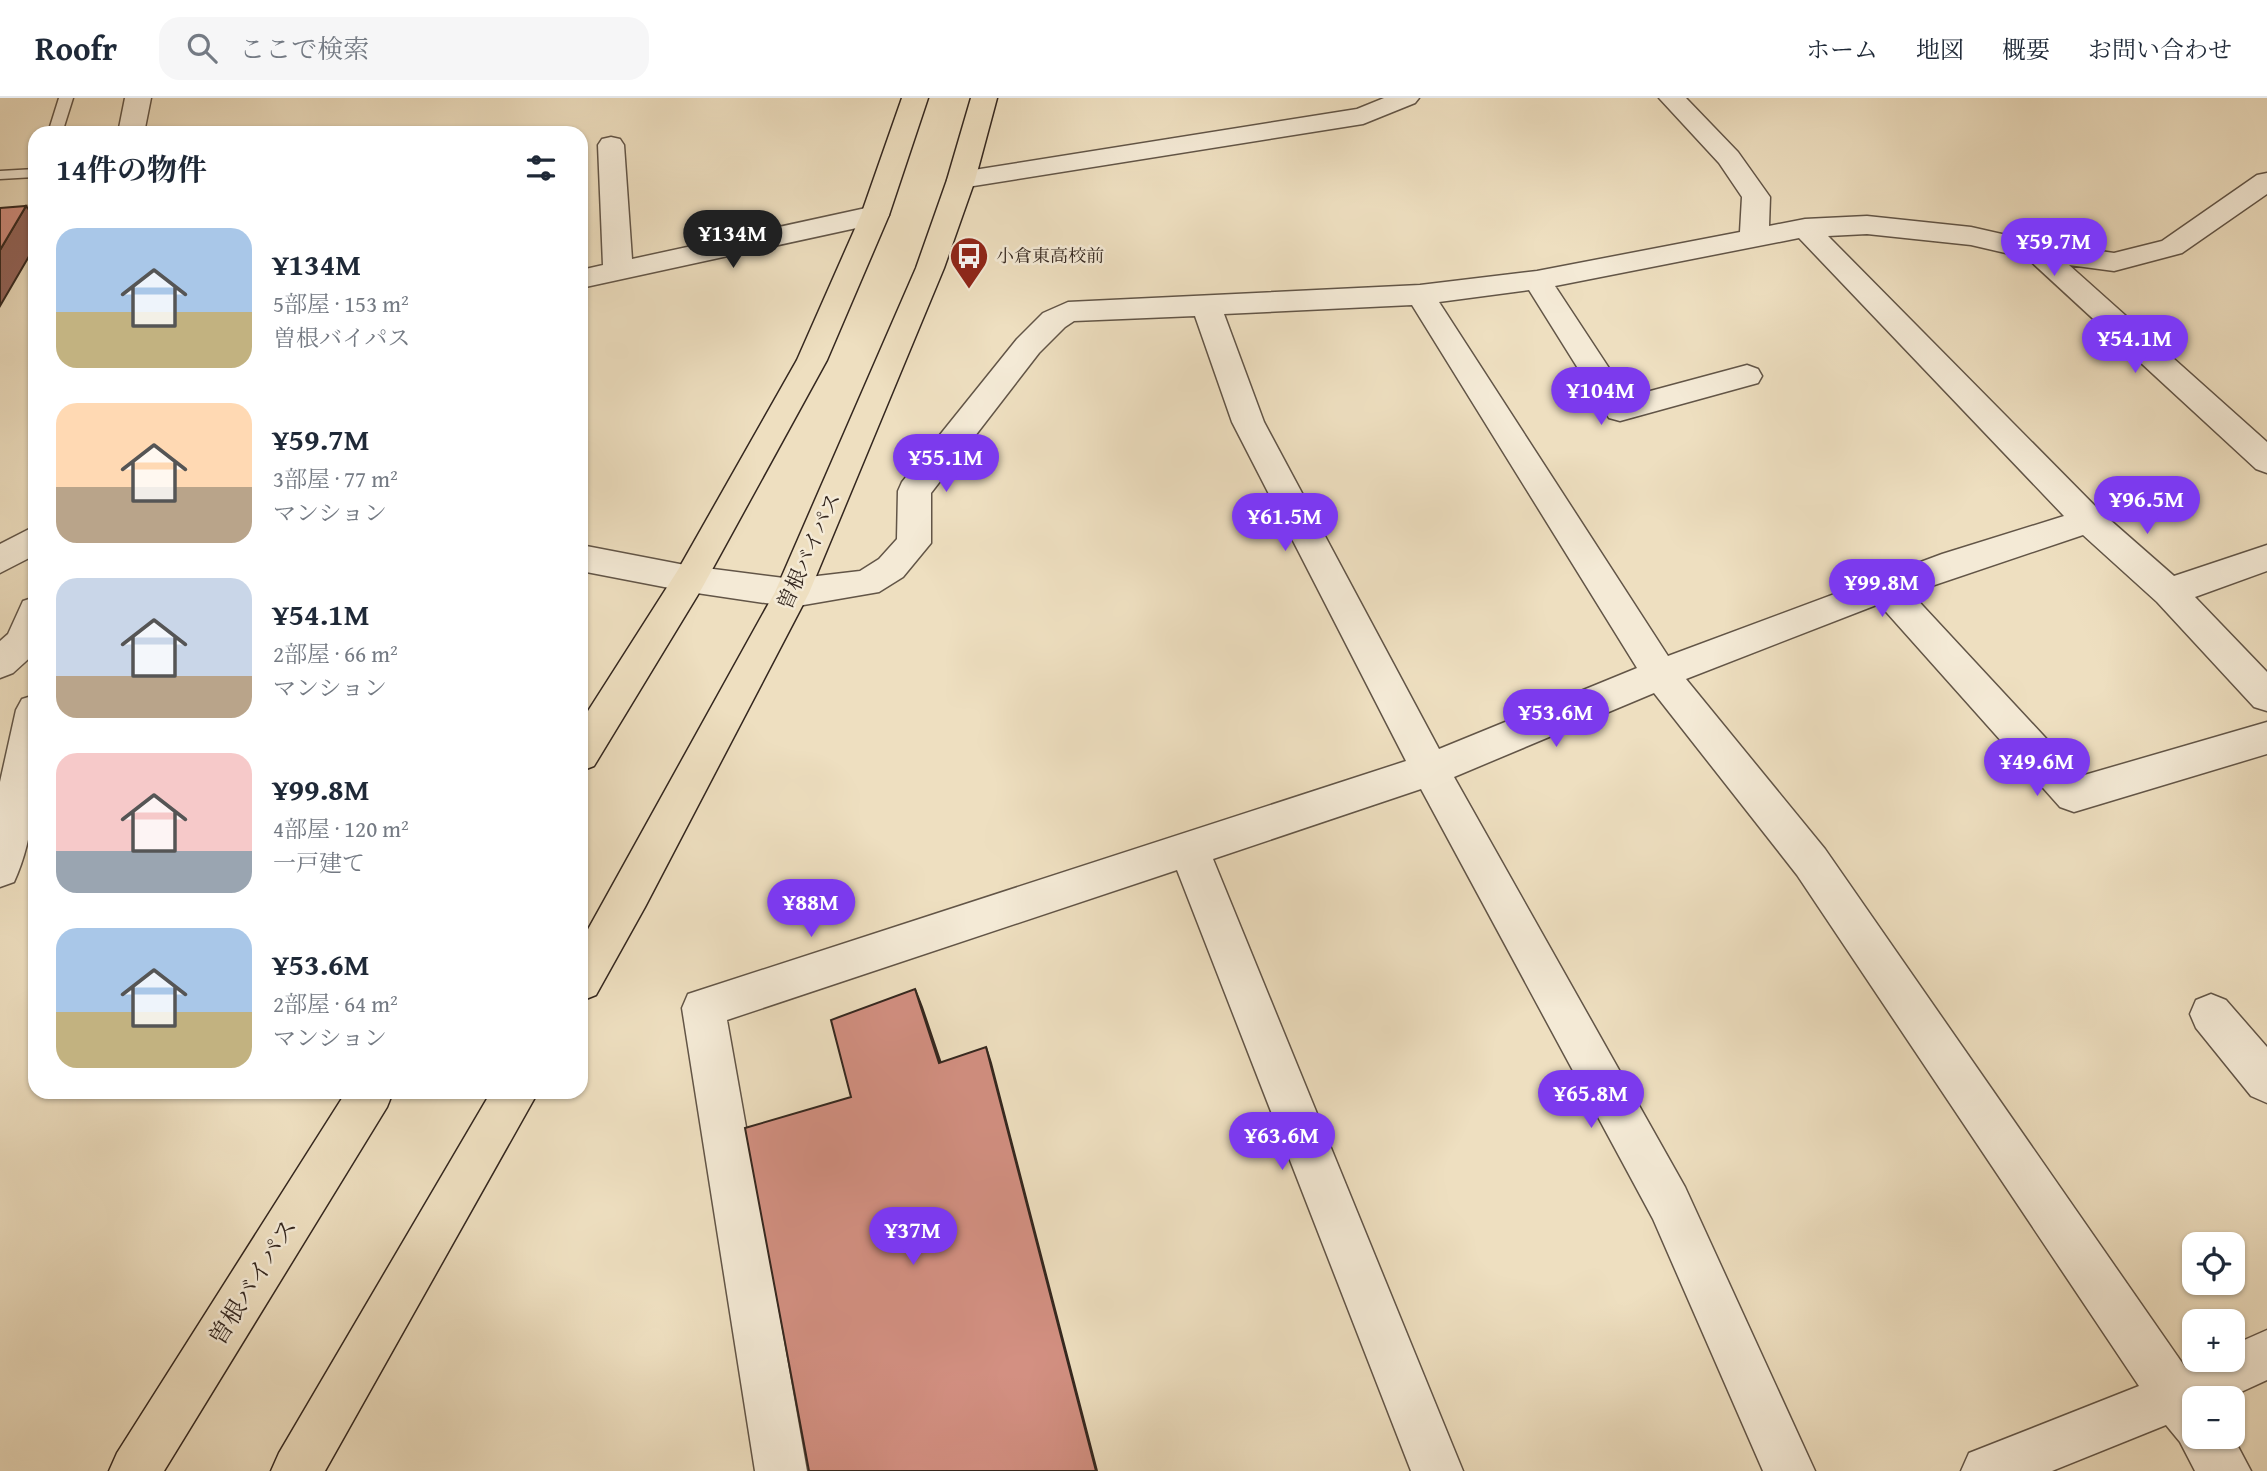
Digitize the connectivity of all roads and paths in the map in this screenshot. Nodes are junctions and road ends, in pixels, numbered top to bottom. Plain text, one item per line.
1 (66, 98) edge
2 (138, 98) edge
3 (915, 98) edge
4 (984, 98) edge
5 (1406, 98) edge
6 (1672, 98) edge
7 (57, 126) edge
8 (132, 126) edge
9 (611, 145) dead end
10 (28, 173) edge
11 (0, 175) edge
12 (961, 180) junction
13 (2267, 181) edge
14 (875, 215) junction
15 (1805, 228) junction
16 (1754, 238) junction
17 (2037, 251) junction
18 (618, 270) junction
19 (588, 277) edge
20 (1537, 280) junction
21 (1420, 295) junction
22 (1207, 307) junction
23 (1746, 376) dead end
24 (2267, 461) edge
25 (2089, 521) junction
26 (28, 543) edge
27 (2267, 558) edge
28 (588, 559) edge
29 (0, 560) edge
30 (690, 579) junction
31 (1885, 588) junction
32 (2169, 592) junction
33 (792, 593) junction
34 (1660, 674) junction
35 (2267, 696) edge
36 (2267, 738) edge
37 (28, 742) edge
38 (588, 744) edge
39 (1430, 770) junction
40 (1189, 849) junction
41 (0, 869) edge
42 (588, 969) edge
43 (2211, 1014) dead end
44 (2267, 1081) edge
45 (367, 1099) edge
46 (512, 1099) edge
47 (2267, 1355) edge
48 (2220, 1386) edge
49 (2182, 1403) edge
50 (2182, 1410) edge
51 (2211, 1449) edge
52 (135, 1471) edge
53 (297, 1471) edge
54 (781, 1471) edge
55 (1437, 1471) edge
56 (1789, 1471) edge
57 (1987, 1471) edge
58 (2225, 1471) edge

1 - 7 lane
2 - 8 street
3 - 14 highway
4 - 12 highway, 曽根バイパス
5 - 12 street
6 - 16 street
9 - 18 street
10 - 11 lane
12 - 33 highway, 曽根バイパス
13 - 17 street
14 - 18 street
14 - 30 highway
15 - 16 street
15 - 17 street
15 - 25 street
16 - 20 street
17 - 24 street
18 - 19 street
20 - 21 street
20 - 23 street
21 - 22 street
21 - 34 street
22 - 33 street
22 - 39 street
25 - 31 street
25 - 32 street
26 - 29 street
27 - 32 street
28 - 30 street
30 - 33 street
30 - 38 highway
31 - 34 street
31 - 36 street
32 - 35 street
33 - 42 highway, 曽根バイパス
34 - 39 street
34 - 49 street
37 - 41 street
39 - 40 street
39 - 56 street
40 - 54 street
40 - 55 street
43 - 44 street
45 - 52 highway, 曽根バイパス
46 - 53 highway
47 - 48 street
50 - 57 street
51 - 58 street

